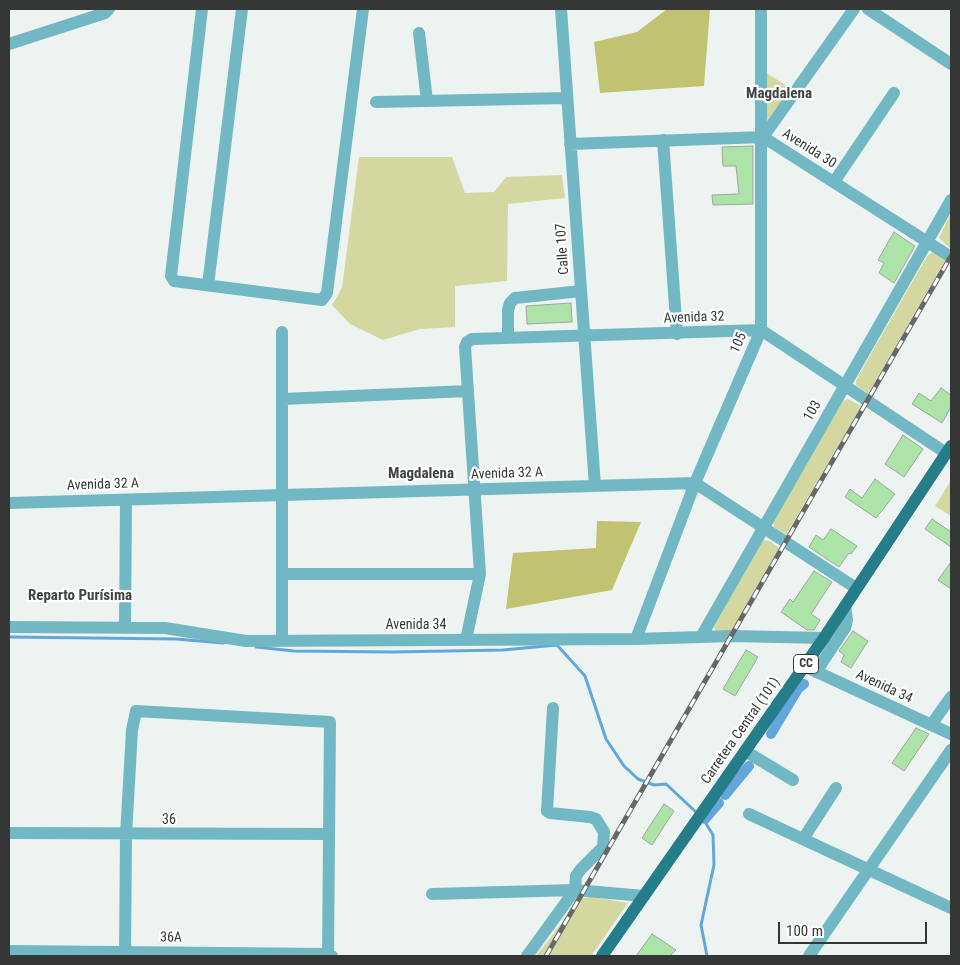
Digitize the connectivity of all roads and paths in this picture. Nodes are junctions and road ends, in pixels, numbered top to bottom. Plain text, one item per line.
1 (110, 9) edge
2 (202, 9) edge
3 (242, 9) edge
4 (363, 9) edge
5 (561, 9) edge
6 (761, 9) edge
7 (854, 9) edge
8 (868, 9) edge
9 (419, 33) dead end
10 (9, 44) edge
11 (951, 64) edge
12 (894, 93) dead end
13 (567, 98) junction
14 (427, 101) junction
15 (376, 102) dead end
16 (763, 137) junction
17 (663, 140) junction
18 (570, 144) junction
19 (834, 182) junction
20 (951, 200) edge
21 (927, 243) junction
22 (951, 257) edge
23 (208, 285) junction
24 (581, 291) junction
25 (762, 330) junction
26 (282, 332) dead end
27 (677, 334) junction
28 (584, 336) junction
29 (508, 338) junction
30 (844, 385) junction
31 (468, 391) junction
32 (283, 398) junction
33 (949, 450) edge
34 (695, 483) junction
35 (595, 486) junction
36 (474, 490) junction
37 (283, 495) junction
38 (126, 500) junction
39 (9, 503) edge
40 (763, 528) junction
41 (283, 574) junction
42 (480, 574) junction
43 (856, 588) junction
44 (845, 606) junction
45 (9, 627) edge
46 (125, 628) junction
47 (701, 637) junction
48 (824, 638) junction
49 (636, 639) junction
50 (282, 640) junction
51 (466, 640) junction
52 (804, 666) junction
53 (816, 672) junction
54 (951, 698) edge
55 (553, 708) dead end
56 (931, 725) junction
57 (951, 734) edge
58 (951, 750) edge
59 (745, 751) junction
60 (793, 780) dead end
61 (836, 788) dead end
62 (749, 814) dead end
63 (9, 833) edge
64 (329, 834) junction
65 (126, 835) junction
66 (803, 839) junction
67 (869, 869) junction
68 (575, 890) junction
69 (432, 894) dead end
70 (644, 896) junction
71 (951, 908) edge
72 (9, 952) edge
73 (125, 954) edge
74 (329, 956) edge
75 (527, 956) edge
76 (602, 956) edge
77 (809, 956) edge

1 - 10 street
2 - 23 street
3 - 23 street
4 - 23 street
5 - 13 street, Calle 107
6 - 16 street, 105
7 - 16 street
8 - 11 street
9 - 14 street
12 - 19 street
13 - 14 street
13 - 18 street, Calle 107
14 - 15 street
16 - 17 street, Avenida 30
16 - 19 street, Avenida 30
16 - 25 street, 105
17 - 18 street, Avenida 30
17 - 27 street
18 - 24 street, Calle 107
19 - 21 street, Avenida 30
20 - 21 street, 103
21 - 22 street, Avenida 30
21 - 30 street, 103
24 - 28 street, Calle 107
24 - 29 street
25 - 27 street, Avenida 32
25 - 30 street
25 - 34 street, 105
26 - 32 street
27 - 28 street, Avenida 32
28 - 29 street, Avenida 32
28 - 35 street, Calle 107
29 - 31 street, Avenida 32
30 - 33 street
30 - 40 street, 103
31 - 32 street
31 - 36 street
32 - 37 street
33 - 43 main road, Carretera Central (101) / CC
34 - 35 street, Avenida 32 A
34 - 40 street
34 - 49 street, 105
35 - 36 street, Avenida 32 A
36 - 37 street, Avenida 32 A
36 - 42 street
37 - 38 street, Avenida 32 A
37 - 41 street
38 - 39 street, Avenida 32 A
38 - 46 street
40 - 43 street
40 - 47 street, 103
41 - 42 street
41 - 50 street
42 - 51 street
43 - 44 main road, Carretera Central (101) / CC
44 - 48 main road, Carretera Central (101) / CC
44 - 53 street
45 - 46 street, Avenida 34
46 - 50 street, Avenida 34
47 - 48 street, Avenida 34
47 - 49 street, Avenida 34
48 - 52 main road, Carretera Central (101) / CC
49 - 51 street, Avenida 34
50 - 51 street, Avenida 34
52 - 53 street, Avenida 34
52 - 59 main road, Carretera Central (101) / CC
53 - 56 street, Avenida 34
54 - 56 street
55 - 68 street
56 - 57 street, Avenida 34
58 - 67 street
59 - 60 street
59 - 70 main road, Carretera Central (101) / CC
61 - 66 street
62 - 66 street
63 - 65 street, 36
64 - 65 street, 36
64 - 65 street
64 - 74 street
65 - 73 street
66 - 67 street
67 - 71 street
67 - 77 street
68 - 69 street
68 - 70 street
68 - 75 street
70 - 76 main road, Carretera Central (101) / CC
72 - 73 street, 36A
73 - 74 street, 36A

